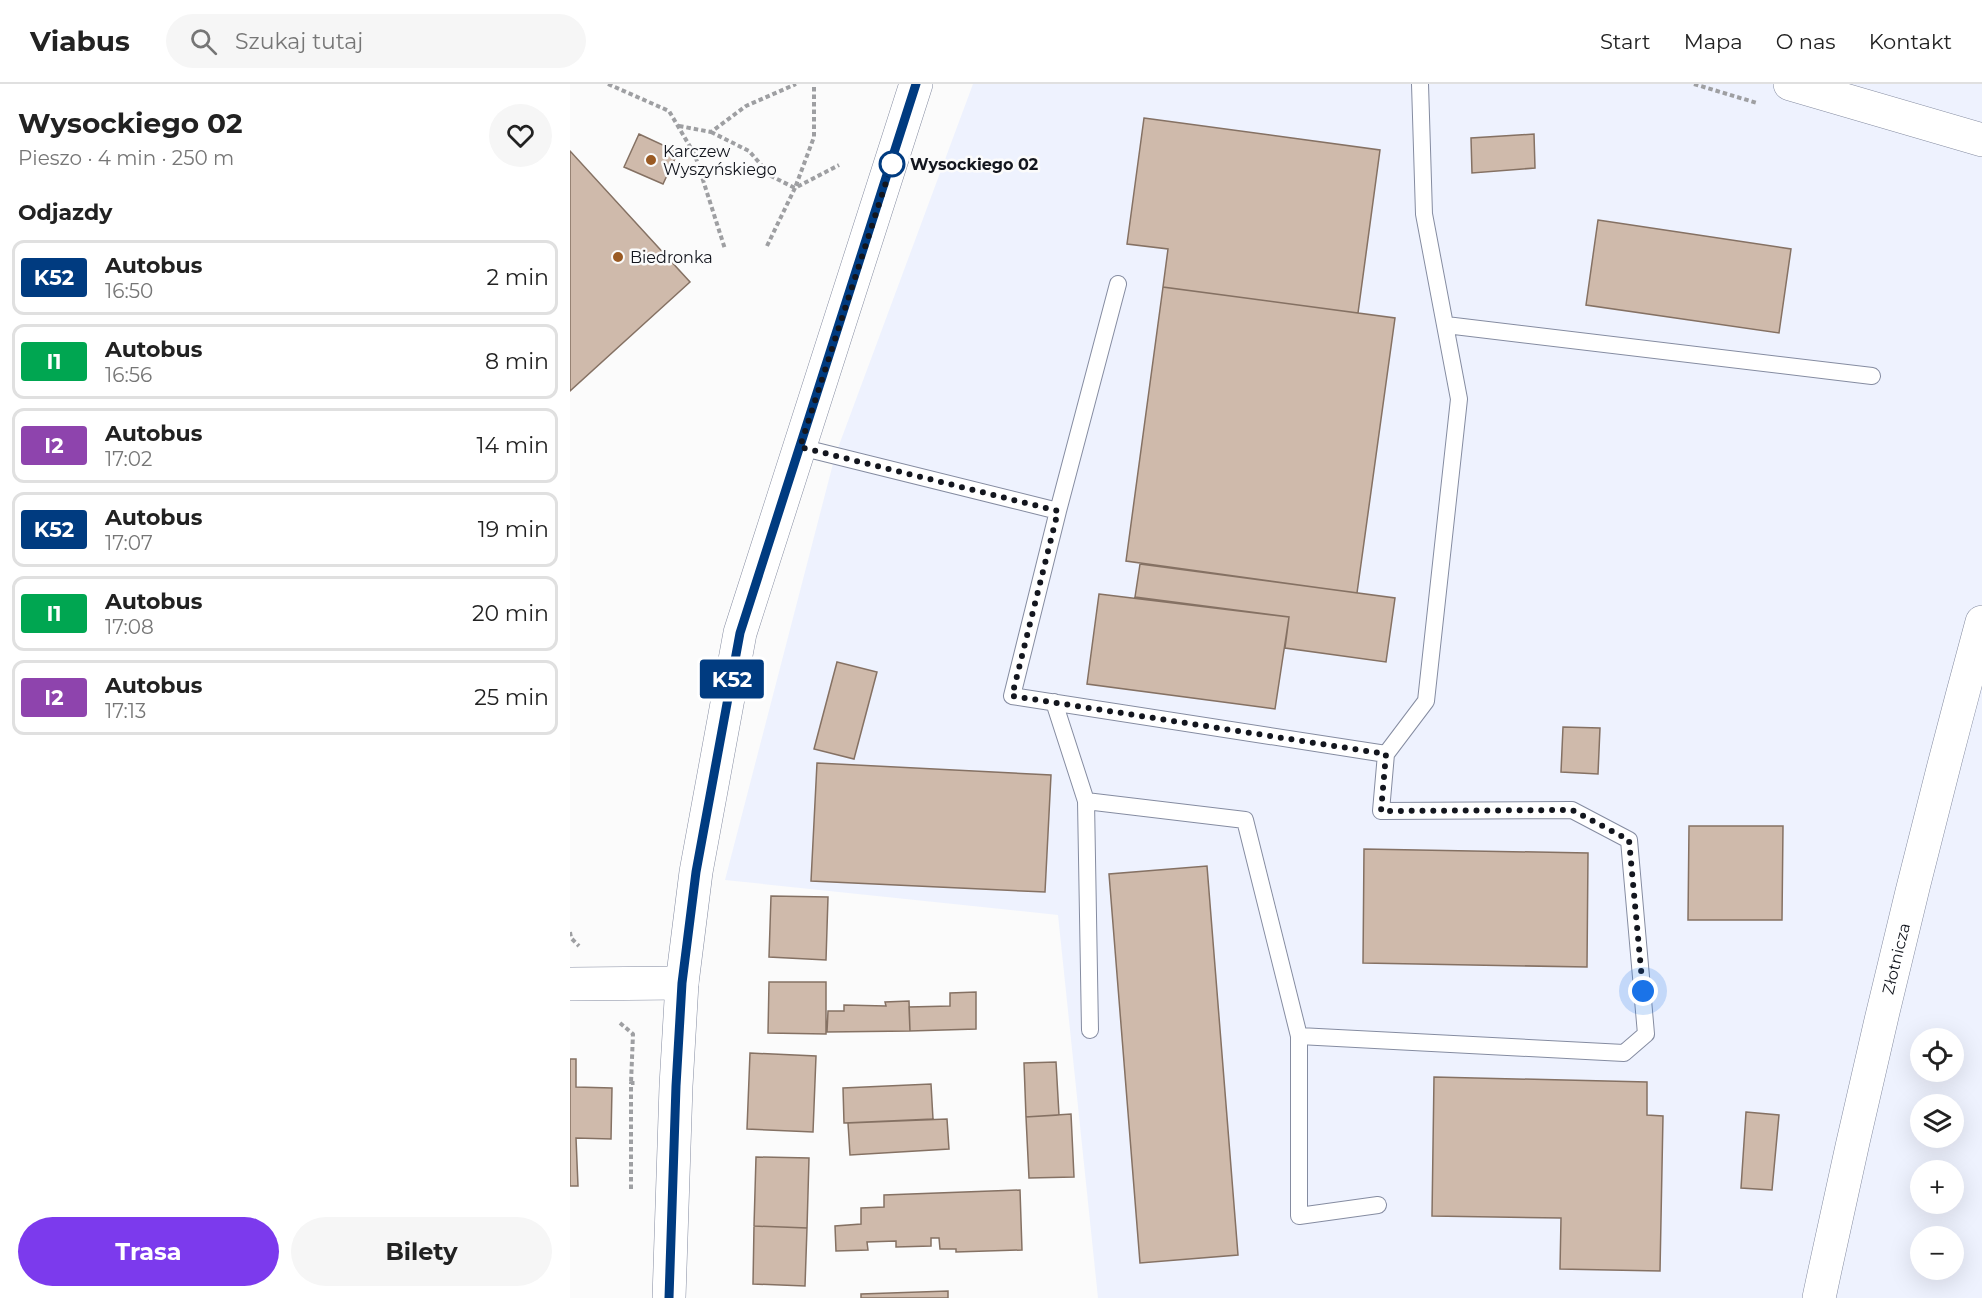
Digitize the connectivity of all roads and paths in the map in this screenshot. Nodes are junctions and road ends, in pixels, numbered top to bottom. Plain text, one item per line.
1 (608, 84) edge
2 (796, 84) edge
3 (814, 84) edge
4 (916, 84) edge
5 (1420, 84) edge
6 (1790, 84) edge
7 (679, 125) junction
8 (711, 132) junction
9 (1982, 140) edge
10 (839, 165) dead end
11 (795, 188) junction
12 (767, 246) dead end
13 (725, 249) dead end
14 (1118, 284) dead end
15 (1446, 325) junction
16 (1872, 376) dead end
17 (800, 447) junction
18 (1058, 511) junction
19 (1982, 622) edge
20 (1054, 702) junction
21 (1386, 754) junction
22 (1086, 801) junction
23 (682, 983) junction
24 (570, 984) edge
25 (618, 1021) dead end
26 (1090, 1030) dead end
27 (1299, 1036) junction
28 (631, 1083) dead end
29 (1378, 1205) dead end
30 (669, 1298) edge
31 (1819, 1298) edge

1 - 7 path
2 - 8 path
3 - 11 path
4 - 17 street
5 - 15 lane
6 - 9 street
7 - 8 path
7 - 13 path
8 - 11 path
10 - 11 path
11 - 12 path
14 - 18 lane
15 - 16 lane
15 - 21 lane
17 - 18 lane
17 - 23 street
18 - 20 lane
19 - 31 street, Złotnicza
20 - 21 lane
20 - 22 lane
21 - 27 lane
22 - 26 lane
22 - 27 lane
23 - 24 street
23 - 30 street
25 - 28 path
27 - 29 lane

